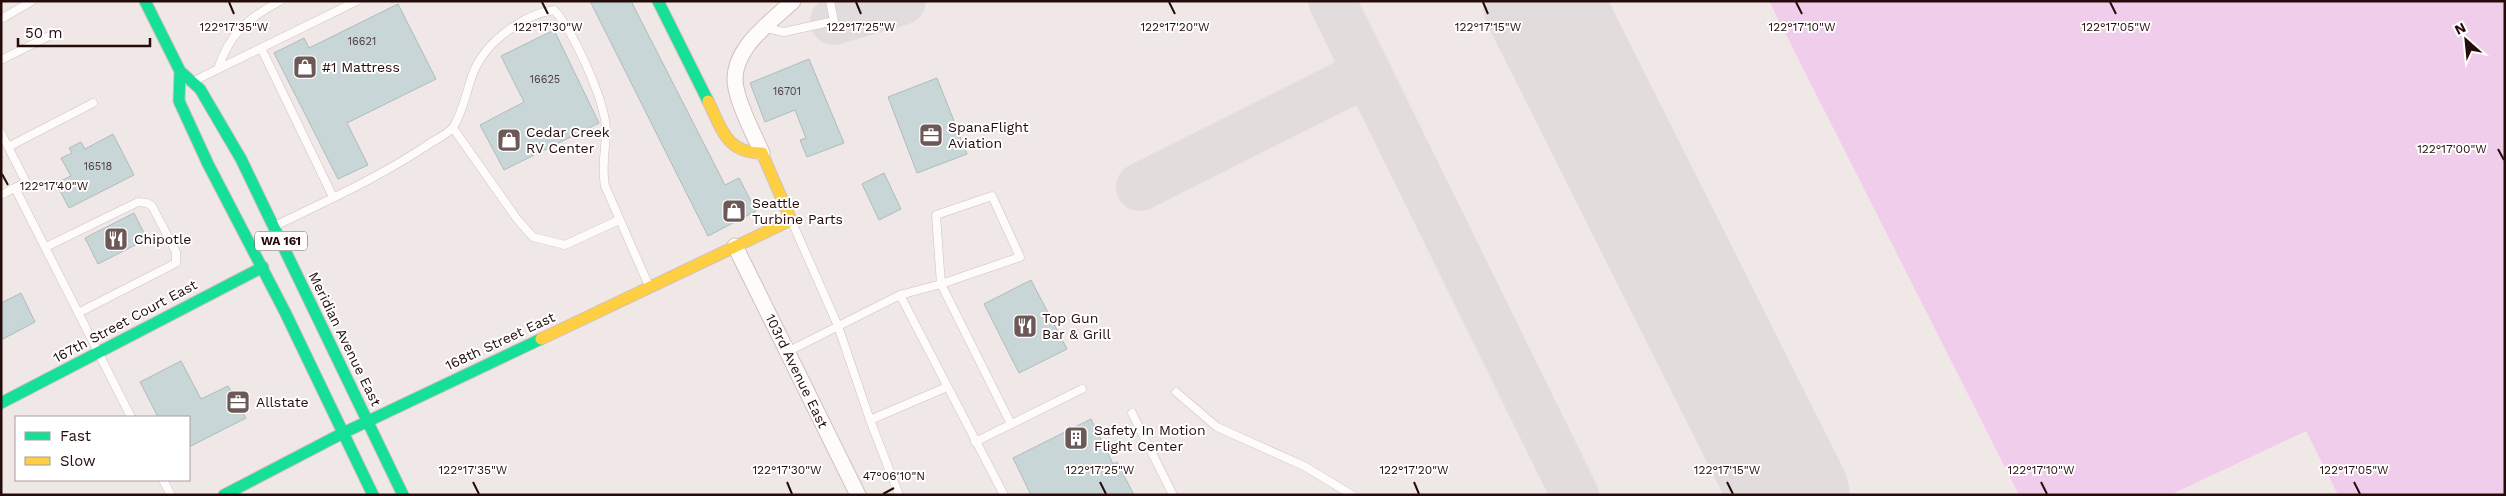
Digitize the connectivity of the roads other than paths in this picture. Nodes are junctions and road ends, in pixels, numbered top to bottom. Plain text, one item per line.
1 (32, 1) edge
2 (145, 1) edge
3 (280, 1) edge
4 (357, 1) edge
5 (658, 1) edge
6 (793, 1) edge
7 (830, 1) edge
8 (1, 18) edge
9 (766, 28) junction
10 (57, 32) dead end
11 (261, 48) junction
12 (1, 60) edge
13 (218, 69) junction
14 (180, 71) junction
15 (192, 82) junction
16 (93, 103) dead end
17 (453, 128) junction
18 (1, 133) edge
19 (8, 147) junction
20 (762, 153) junction
21 (15, 188) junction
22 (1, 194) edge
23 (333, 197) junction
24 (619, 220) junction
25 (791, 220) junction
26 (274, 226) junction
27 (735, 246) junction
28 (46, 247) junction
29 (263, 267) junction
30 (941, 284) junction
31 (650, 287) junction
32 (900, 294) junction
33 (78, 313) junction
34 (838, 326) junction
35 (787, 352) junction
36 (97, 353) junction
37 (947, 387) junction
38 (1082, 389) dead end
39 (1176, 392) dead end
40 (1, 403) edge
41 (1132, 413) dead end
42 (130, 416) edge
43 (368, 420) junction
44 (870, 420) junction
45 (1011, 424) junction
46 (343, 432) junction
47 (975, 442) junction
48 (164, 481) edge
49 (171, 495) edge
50 (224, 495) edge
51 (373, 495) edge
52 (403, 495) edge
53 (858, 495) edge
54 (900, 495) edge
55 (1004, 495) edge
56 (1173, 495) edge
57 (1352, 495) edge

1 - 8 lane
2 - 14 street, Meridian Avenue East / WA 161
3 - 13 lane
4 - 11 lane
5 - 20 street
6 - 9 street
7 - 9 lane
9 - 20 street
10 - 12 lane
11 - 13 lane
11 - 23 lane
13 - 15 lane
14 - 15 street, Meridian Avenue East / WA 161
14 - 29 street, Meridian Avenue East / WA 161
15 - 26 street, Meridian Avenue East / WA 161
16 - 19 lane
17 - 23 lane
17 - 24 lane
17 - 24 lane
18 - 19 lane
19 - 21 lane
20 - 25 street
21 - 22 lane
21 - 28 lane
23 - 26 lane
24 - 31 lane
25 - 27 street, 168th Street East
25 - 34 lane
26 - 43 street, Meridian Avenue East / WA 161
27 - 31 street, 168th Street East
27 - 35 street, 103rd Avenue East
28 - 33 lane
28 - 33 lane
29 - 36 street, 167th Street Court East
29 - 46 street, WA 161
30 - 30 lane
30 - 32 lane
30 - 45 lane
31 - 43 street, 168th Street East
32 - 34 lane
32 - 37 lane
33 - 36 lane
34 - 35 lane
34 - 44 lane
35 - 53 street, 103rd Avenue East
36 - 40 street, 167th Street Court East
36 - 42 lane
37 - 44 lane
37 - 47 lane
38 - 45 lane
39 - 57 lane
41 - 56 lane
43 - 46 street, 168th Street East
43 - 52 street, Meridian Avenue East / WA 161
44 - 54 lane
45 - 47 lane
46 - 50 street, 168th Street East
46 - 51 street, WA 161
47 - 55 lane
48 - 49 lane

